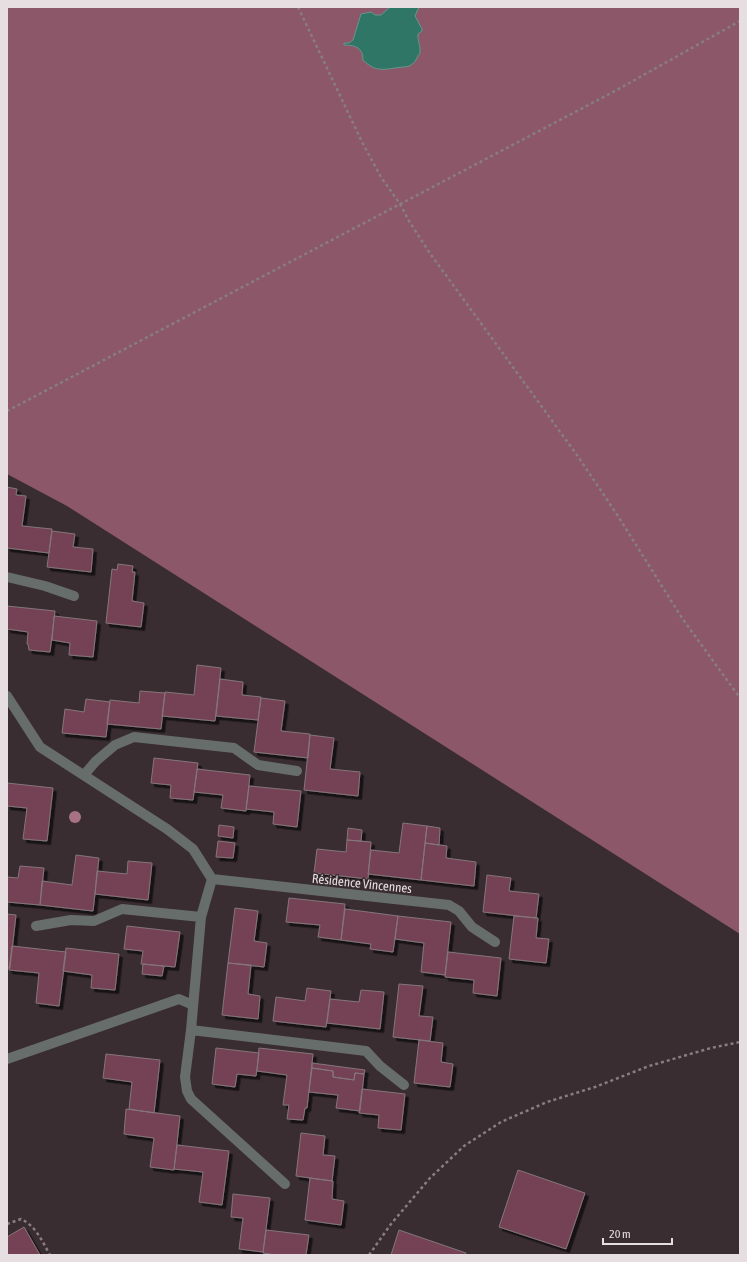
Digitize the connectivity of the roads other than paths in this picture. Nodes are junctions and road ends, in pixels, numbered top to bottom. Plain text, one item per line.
1 (7, 577) edge
2 (74, 596) dead end
3 (7, 696) edge
4 (297, 771) dead end
5 (84, 775) junction
6 (212, 879) junction
7 (201, 917) junction
8 (36, 926) dead end
9 (495, 942) dead end
10 (193, 1005) junction
11 (191, 1030) junction
12 (7, 1059) edge
13 (404, 1085) dead end
14 (285, 1184) dead end

1 - 2 street
3 - 5 street
4 - 5 street
5 - 6 street
6 - 7 street
6 - 9 street, Résidence Vincennes
7 - 8 street
7 - 10 street
10 - 11 street
10 - 12 street
11 - 13 street
11 - 14 street

